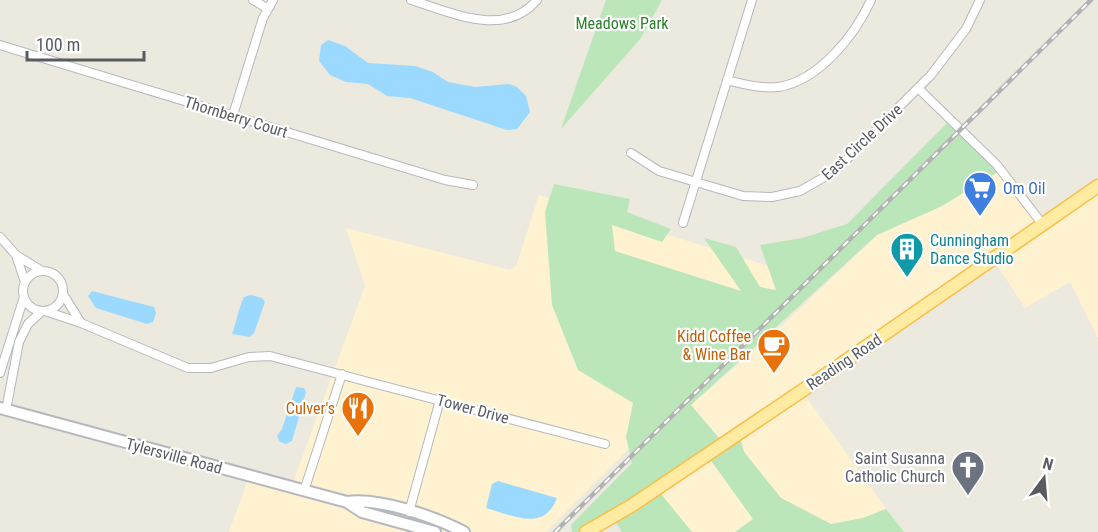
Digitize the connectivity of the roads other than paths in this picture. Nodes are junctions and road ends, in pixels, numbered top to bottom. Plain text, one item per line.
1 (253, 0) edge
2 (273, 0) edge
3 (414, 0) edge
4 (537, 0) edge
5 (752, 0) edge
6 (871, 0) edge
7 (980, 0) edge
8 (267, 8) junction
9 (0, 45) edge
10 (727, 80) junction
11 (918, 88) junction
12 (233, 115) junction
13 (631, 153) dead end
14 (695, 183) junction
15 (473, 185) dead end
16 (1096, 190) edge
17 (683, 223) dead end
18 (1043, 225) junction
19 (0, 237) edge
20 (16, 255) junction
21 (42, 271) junction
22 (25, 282) junction
23 (63, 294) junction
24 (24, 297) junction
25 (43, 311) junction
26 (81, 323) junction
27 (0, 373) edge
28 (338, 373) junction
29 (440, 400) junction
30 (3, 409) edge
31 (605, 444) dead end
32 (304, 491) junction
33 (347, 502) junction
34 (409, 512) junction
35 (435, 532) edge
36 (464, 532) edge
37 (586, 532) edge

1 - 8 street
2 - 8 street
3 - 4 street
5 - 10 street
6 - 10 street
7 - 11 street, East Circle Drive
8 - 12 street
9 - 12 street, Thornberry Court
10 - 14 street
11 - 14 street, East Circle Drive
11 - 18 street
12 - 15 street, Thornberry Court
13 - 14 street, East Circle Drive
14 - 17 street
16 - 18 main road, Reading Road
18 - 37 main road, Reading Road
19 - 20 street
20 - 21 street
20 - 22 street
21 - 22 street
21 - 23 street
22 - 24 street
23 - 25 street
23 - 26 street
24 - 25 street
24 - 27 street
25 - 26 street, Tower Drive
25 - 30 street
26 - 28 street, Tower Drive
28 - 29 street, Tower Drive
28 - 32 street
29 - 31 street, Tower Drive
29 - 34 street
30 - 32 main road, Tylersville Road
32 - 33 main road, Tylersville Road
33 - 34 main road, Tylersville Road
33 - 35 main road, Tylersville Road
34 - 36 main road, Tylersville Road

